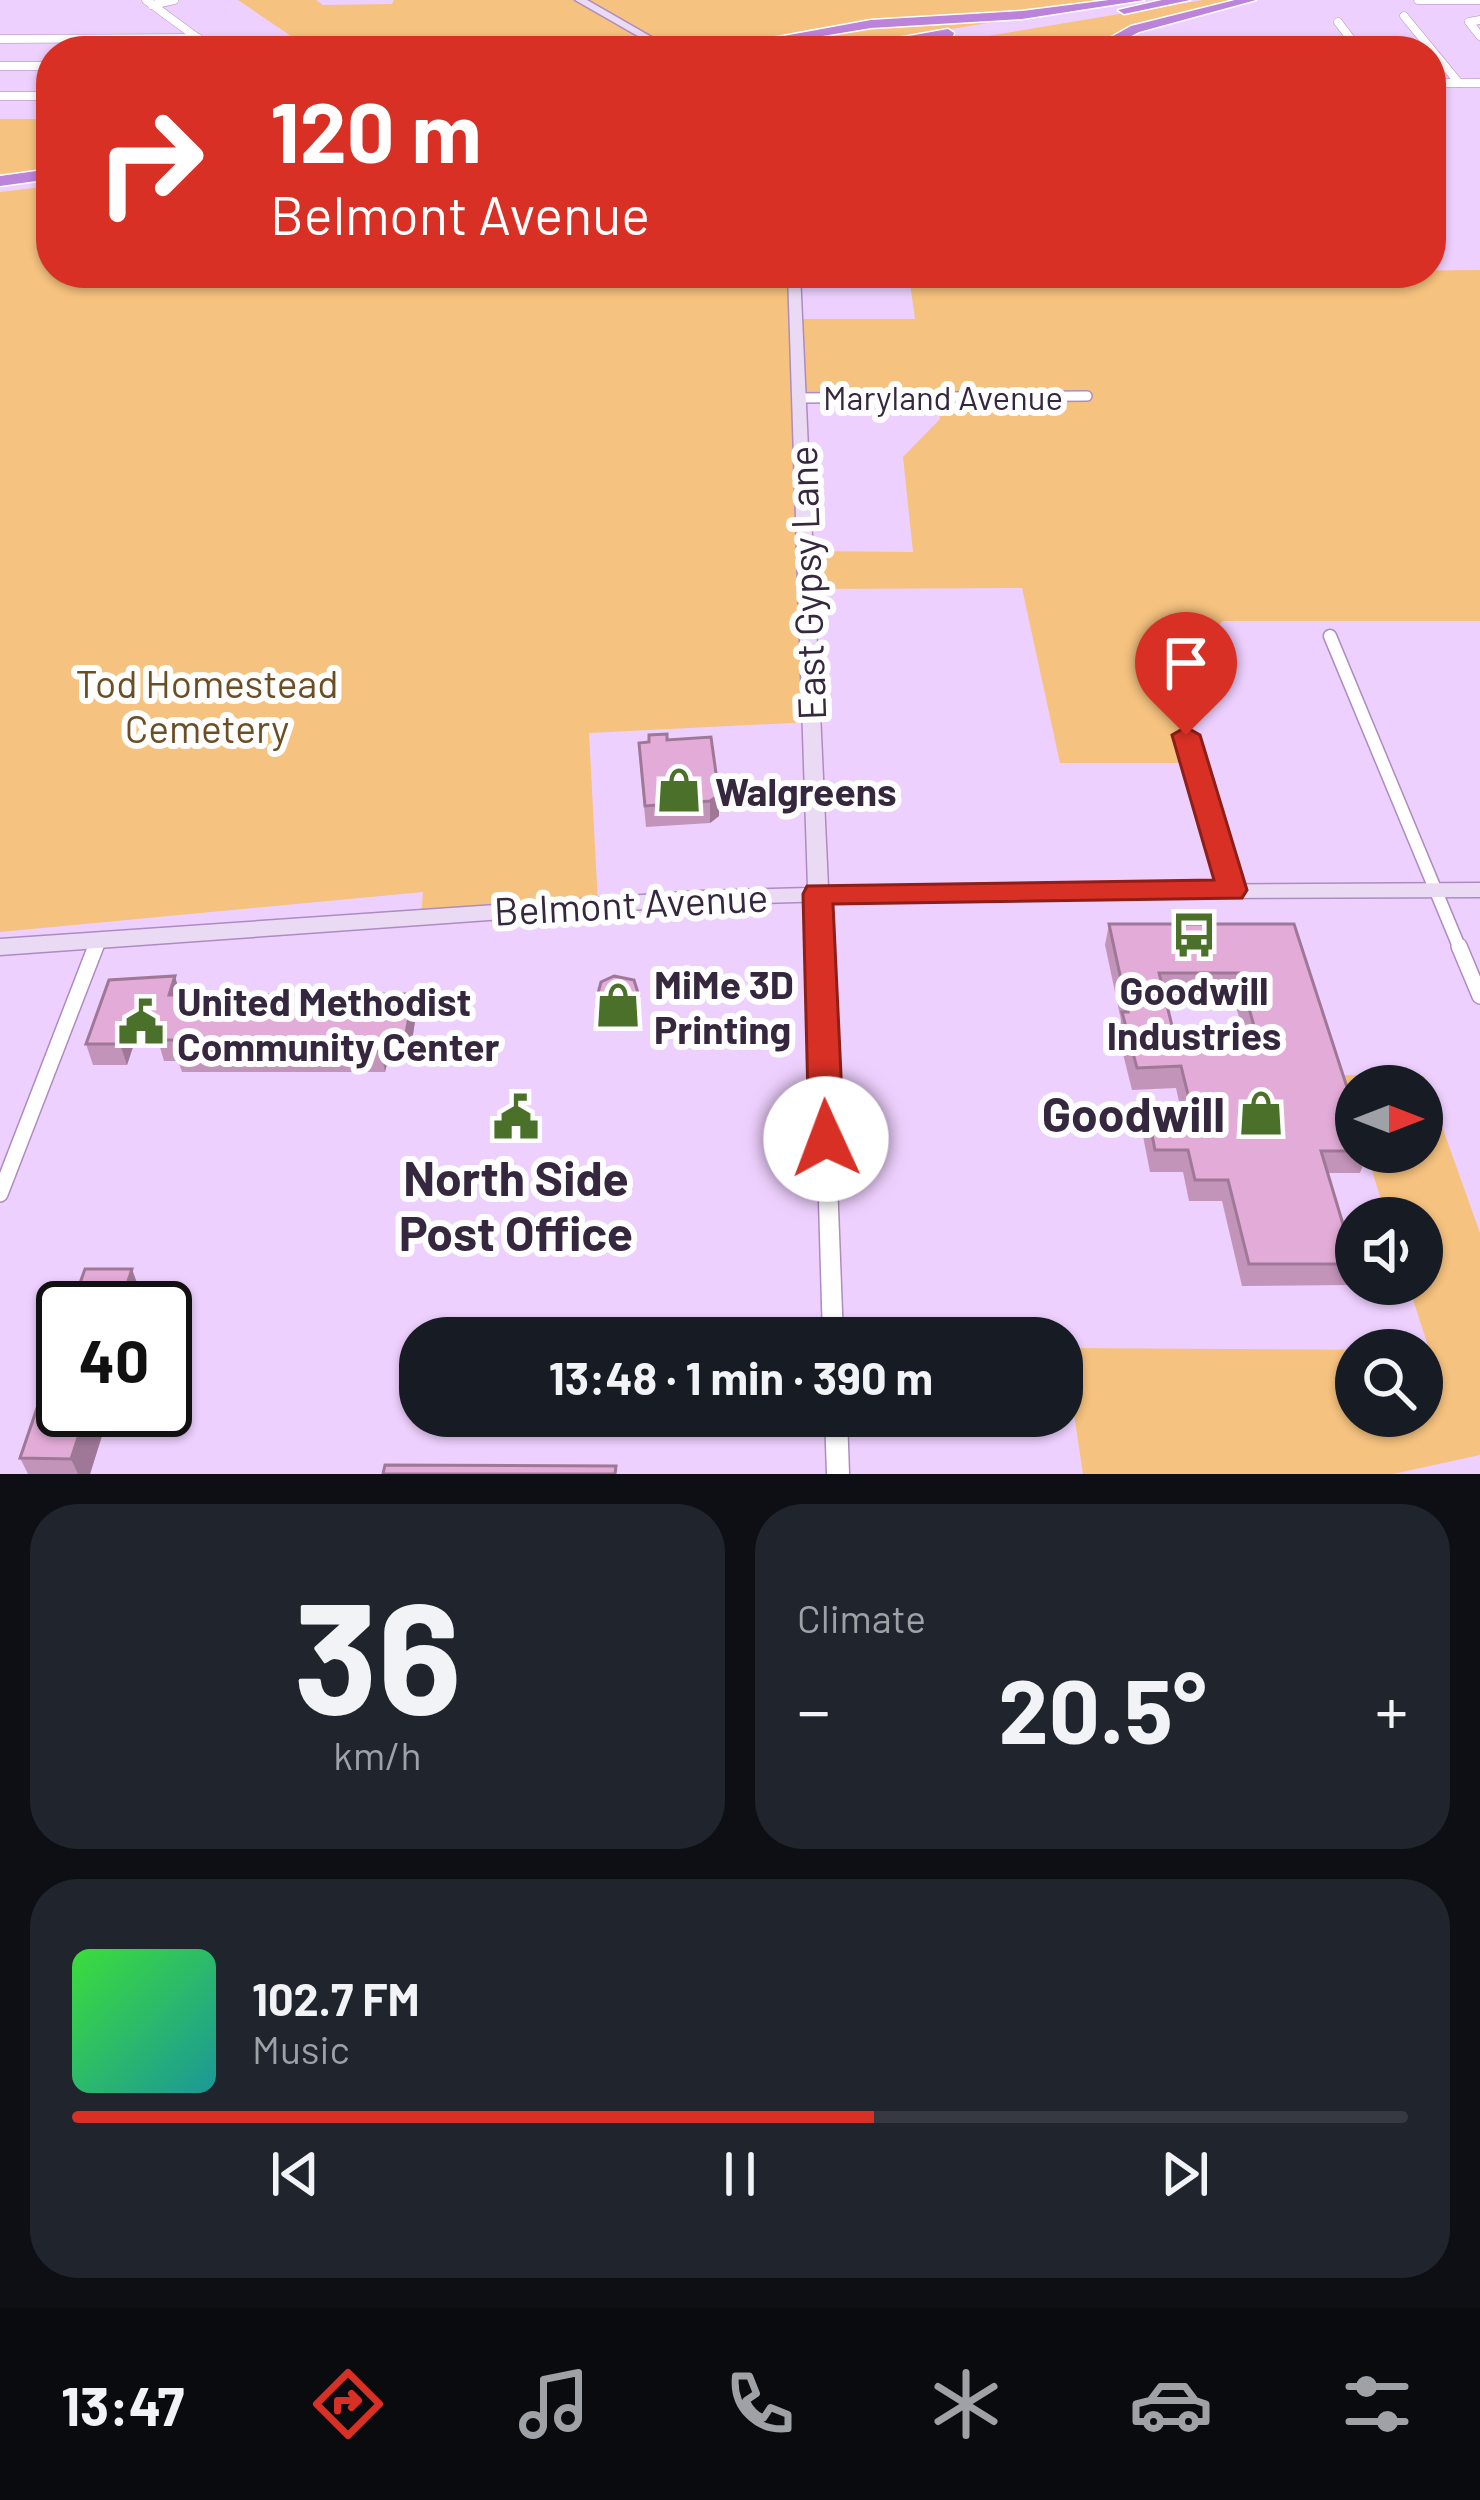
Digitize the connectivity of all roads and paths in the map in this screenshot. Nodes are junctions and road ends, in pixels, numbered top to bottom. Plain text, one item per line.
1 (174, 0) edge
2 (580, 0) edge
3 (1138, 0) edge
4 (1152, 0) edge
5 (1184, 0) edge
6 (1250, 0) edge
7 (1419, 0) edge
8 (1480, 0) edge
9 (149, 2) edge
10 (1404, 16) dead end
11 (1480, 20) edge
12 (1338, 22) dead end
13 (189, 32) junction
14 (180, 36) edge
15 (195, 36) edge
16 (644, 36) edge
17 (799, 36) edge
18 (926, 36) edge
19 (960, 36) edge
20 (1122, 36) edge
21 (1349, 36) edge
22 (1420, 36) edge
23 (1480, 36) edge
24 (2, 41) edge
25 (36, 41) edge
26 (0, 66) edge
27 (36, 66) edge
28 (1446, 67) edge
29 (1446, 83) edge
30 (1459, 83) junction
31 (1480, 83) edge
32 (0, 96) edge
33 (36, 96) edge
34 (36, 180) edge
35 (0, 184) edge
36 (795, 288) edge
37 (1087, 396) dead end
38 (799, 398) junction
39 (1330, 636) dead end
40 (1186, 735) dead end
41 (1232, 890) junction
42 (1436, 890) junction
43 (1480, 890) edge
44 (818, 894) junction
45 (99, 939) junction
46 (0, 946) edge
47 (1480, 996) edge
48 (0, 1194) edge
49 (832, 1317) edge
50 (837, 1437) edge
51 (838, 1474) edge

1 - 9 street
2 - 16 main road
3 - 17 highway
4 - 18 highway
5 - 19 highway
6 - 20 highway
7 - 8 street
9 - 13 street
10 - 22 street
11 - 23 street
12 - 21 street
13 - 14 street
13 - 15 street
24 - 25 street
26 - 27 street
28 - 30 street
29 - 30 street
30 - 31 street
32 - 33 street
34 - 35 highway
36 - 38 main road, East Gypsy Lane
37 - 38 street, Maryland Avenue
38 - 44 main road, East Gypsy Lane
39 - 42 street
40 - 41 street
41 - 42 main road, Belmont Avenue
41 - 44 main road, Belmont Avenue
42 - 43 main road, Belmont Avenue
42 - 47 street
44 - 45 main road, Belmont Avenue
44 - 49 street
45 - 46 main road, Belmont Avenue
45 - 48 street
50 - 51 street

